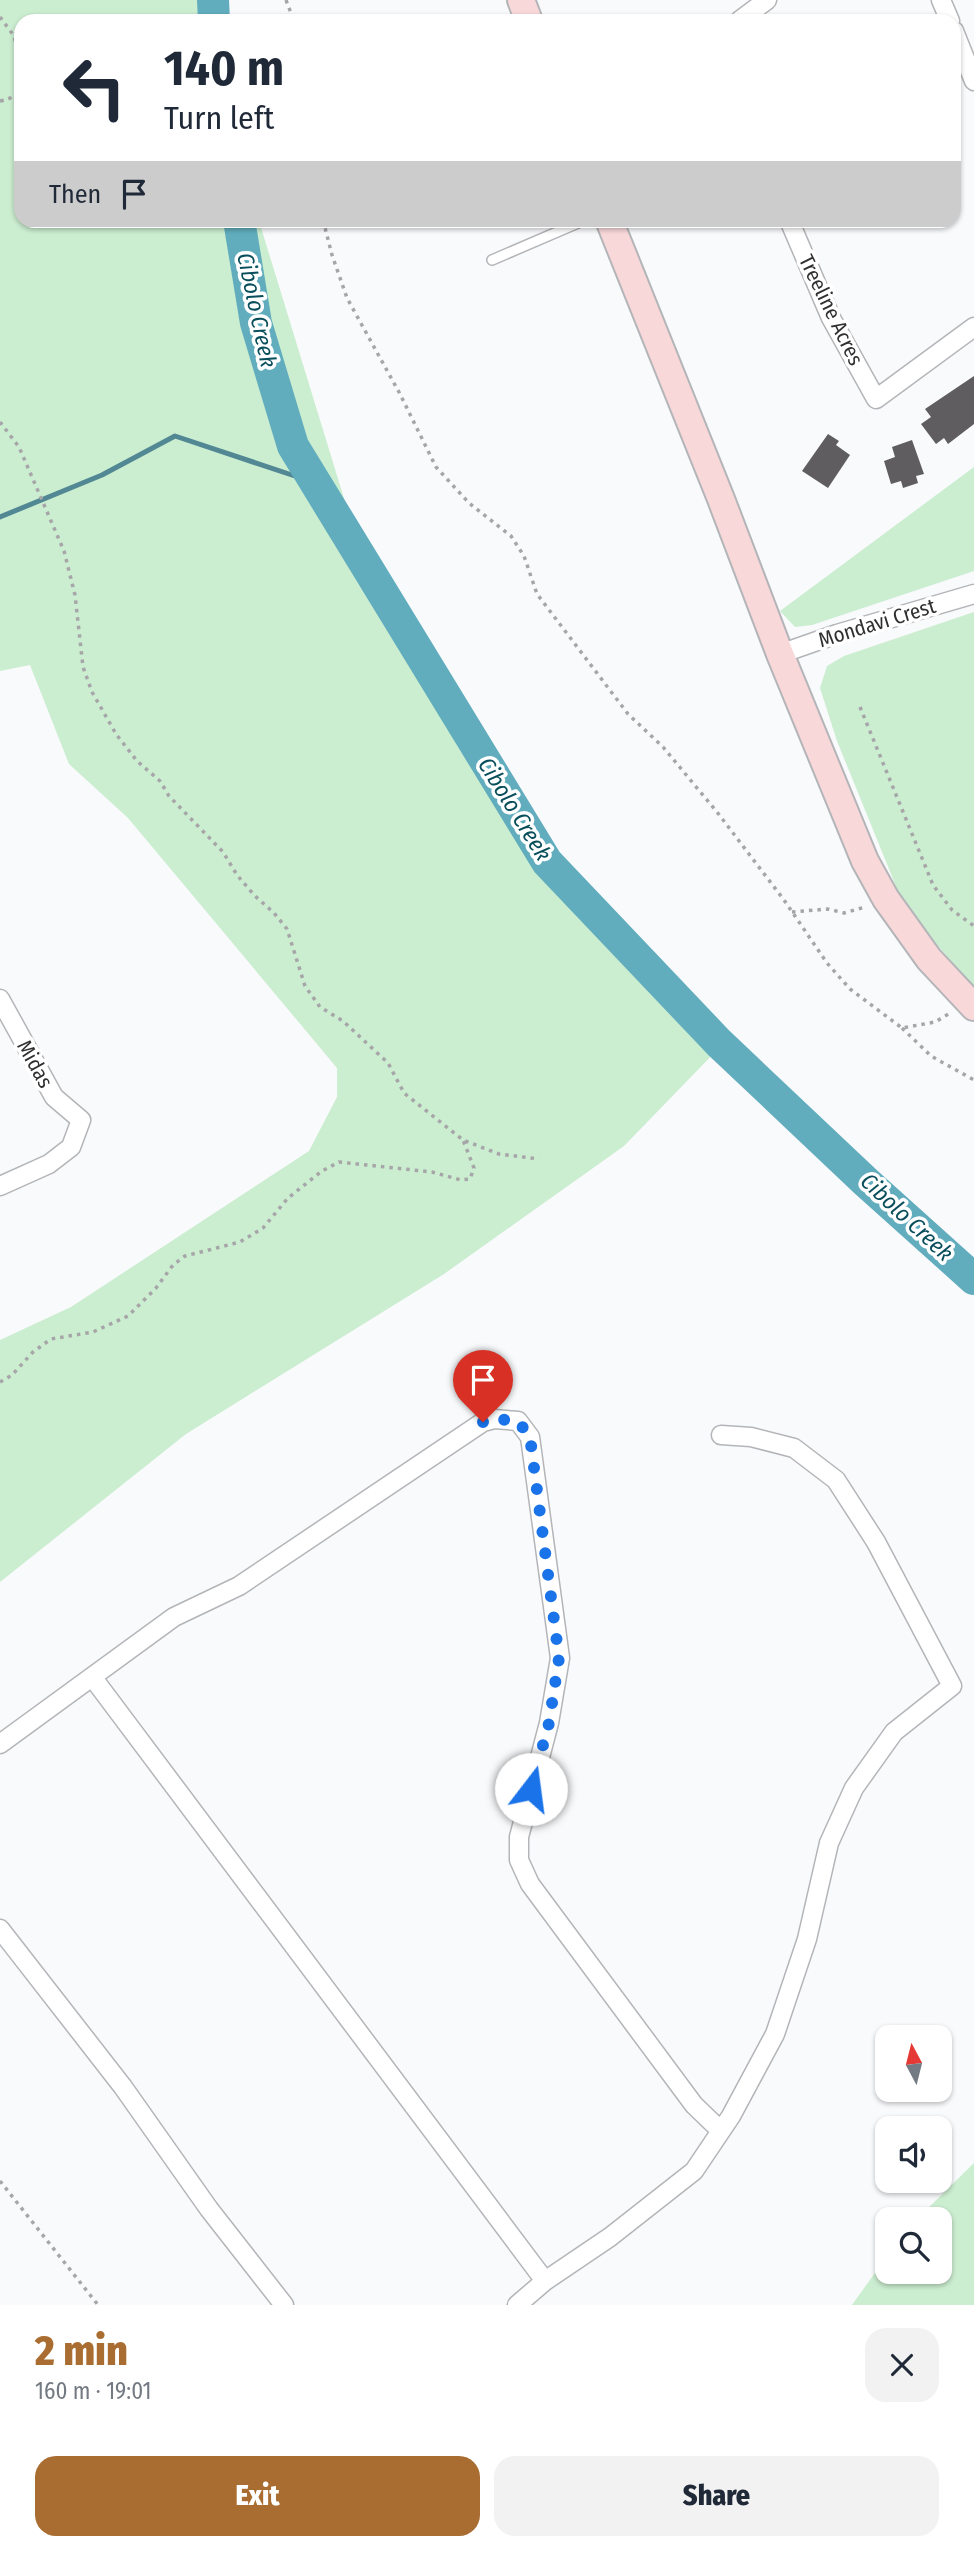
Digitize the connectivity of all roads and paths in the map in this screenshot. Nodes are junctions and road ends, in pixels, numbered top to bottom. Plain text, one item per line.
1 (767, 0) edge
2 (748, 14) edge
3 (0, 17) edge
4 (14, 36) edge
5 (961, 48) edge
6 (974, 81) edge
7 (325, 228) edge
8 (566, 228) edge
9 (612, 228) edge
10 (792, 228) edge
11 (492, 260) dead end
12 (974, 327) edge
13 (0, 422) edge
14 (974, 594) edge
15 (780, 654) junction
16 (860, 707) dead end
17 (886, 899) junction
18 (792, 912) junction
19 (974, 926) edge
20 (0, 999) edge
21 (971, 1004) edge
22 (902, 1028) junction
23 (974, 1080) edge
24 (463, 1140) junction
25 (539, 1159) dead end
26 (0, 1186) edge
27 (0, 1382) edge
28 (721, 1435) dead end
29 (93, 1678) junction
30 (0, 1745) edge
31 (0, 1929) edge
32 (722, 2131) junction
33 (0, 2181) edge
34 (545, 2281) junction
35 (98, 2305) edge
36 (284, 2305) edge
37 (517, 2305) edge

1 - 2 street
3 - 4 path
5 - 6 street
7 - 18 path
8 - 11 lane
9 - 15 main road
10 - 12 street, Treeline Acres
13 - 24 path
14 - 15 street, Mondavi Crest
15 - 17 main road
16 - 19 path
17 - 18 path
17 - 21 main road
18 - 22 path
20 - 26 street, Midas
21 - 22 path
22 - 23 path
24 - 25 path
24 - 27 path
28 - 32 street
29 - 30 street
29 - 32 street
29 - 34 street
31 - 36 street
32 - 34 street
33 - 35 path
34 - 37 street

